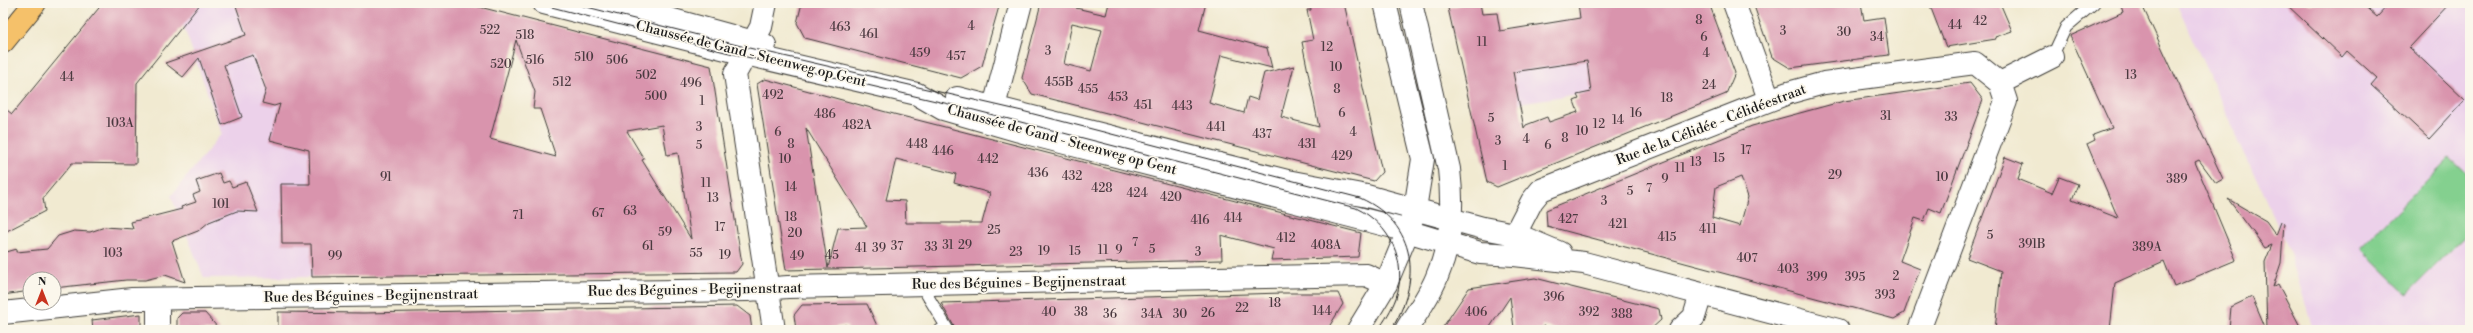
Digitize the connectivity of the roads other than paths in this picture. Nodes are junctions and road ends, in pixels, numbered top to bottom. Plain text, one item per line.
1 (35, 3) edge
2 (544, 3) edge
3 (610, 3) edge
4 (766, 3) edge
5 (1021, 3) edge
6 (1385, 3) edge
7 (1411, 3) edge
8 (1734, 3) edge
9 (2094, 3) edge
10 (3, 42) edge
11 (749, 48) junction
12 (2052, 57) joint
13 (2000, 84) junction
14 (1769, 99) junction
15 (992, 114) junction
16 (1415, 209) junction
17 (1450, 219) junction
18 (1408, 231) junction
19 (1515, 234) junction
20 (1447, 243) junction
21 (1584, 264) junction
22 (1386, 284) junction
23 (921, 285) junction
24 (768, 289) junction
25 (1701, 294) junction
26 (158, 299) junction
27 (3, 313) edge
28 (158, 330) edge
29 (774, 330) edge
30 (940, 330) edge
31 (1358, 330) edge
32 (1406, 330) edge
33 (1680, 330) edge
34 (1838, 330) edge
35 (1919, 330) edge

1 - 10 main road
2 - 11 street, Chaussée de Gand - Steenweg op Gent
3 - 11 street, Chaussée de Gand - Steenweg op Gent
4 - 11 street
5 - 15 street
6 - 16 street
7 - 17 street
8 - 14 street
9 - 12 lane
11 - 15 street, Chaussée de Gand - Steenweg op Gent
11 - 24 street
12 - 13 street
13 - 14 street, Rue de la Célidée - Célidéestraat
13 - 35 street
14 - 19 street, Rue de la Célidée - Célidéestraat
15 - 16 street, Chaussée de Gand - Steenweg op Gent
15 - 18 street, Chaussée de Gand - Steenweg op Gent
16 - 17 street, Chaussée de Gand - Steenweg op Gent
16 - 18 street
17 - 19 street, Chaussée de Gand - Steenweg op Gent
17 - 20 street
18 - 20 street, Chaussée de Gand - Steenweg op Gent
18 - 22 street
19 - 21 street, Chaussée de Gand - Steenweg op Gent
20 - 21 street, Chaussée de Gand - Steenweg op Gent
20 - 32 street
21 - 25 street, Chaussée de Gand - Steenweg op Gent
22 - 23 street, Rue des Béguines - Begijnenstraat
22 - 31 street
23 - 24 street, Rue des Béguines - Begijnenstraat
23 - 30 lane
24 - 26 street, Rue des Béguines - Begijnenstraat
24 - 29 street
25 - 33 street
25 - 34 street, Chaussée de Gand - Steenweg op Gent
26 - 27 street, Rue des Béguines - Begijnenstraat
26 - 28 street

